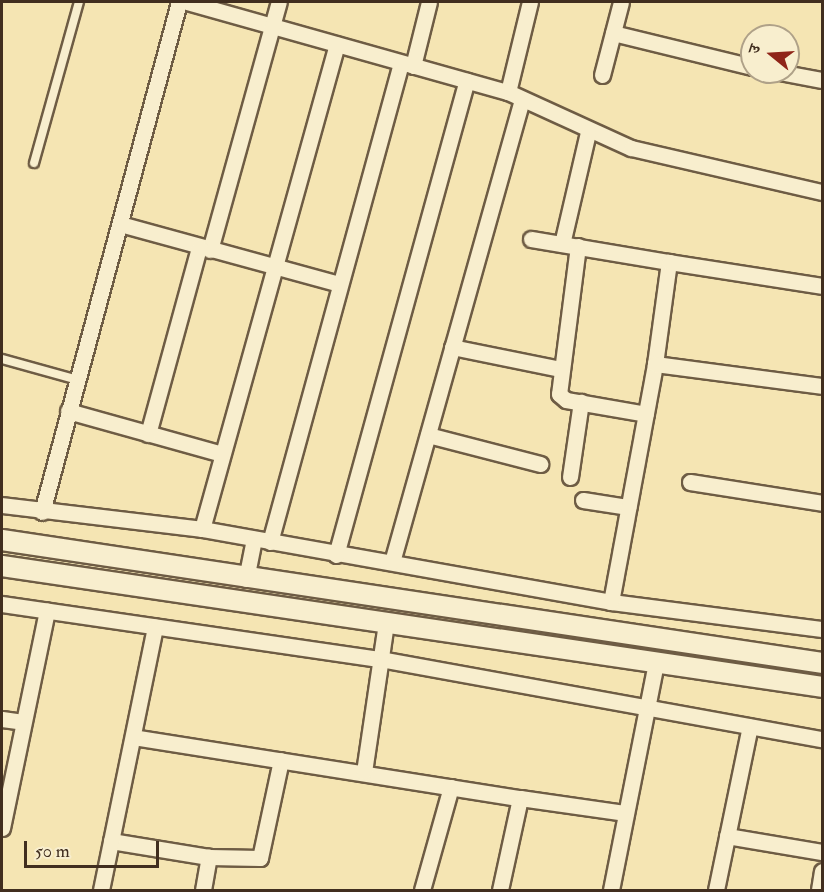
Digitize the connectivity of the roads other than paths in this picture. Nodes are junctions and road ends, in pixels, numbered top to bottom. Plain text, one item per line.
1 (79, 2) edge
2 (179, 2) edge
3 (187, 2) edge
4 (279, 2) edge
5 (429, 2) edge
6 (530, 2) edge
7 (621, 2) edge
8 (273, 24) junction
9 (613, 33) junction
10 (337, 44) junction
11 (740, 64) edge
12 (407, 65) junction
13 (602, 75) dead end
14 (800, 76) edge
15 (467, 81) junction
16 (822, 81) edge
17 (508, 92) junction
18 (522, 99) junction
19 (588, 132) junction
20 (34, 163) dead end
21 (822, 192) edge
22 (120, 224) junction
23 (531, 239) dead end
24 (562, 244) junction
25 (578, 246) junction
26 (204, 249) junction
27 (669, 262) junction
28 (273, 267) junction
29 (339, 284) junction
30 (822, 286) edge
31 (452, 347) junction
32 (2, 359) edge
33 (655, 364) junction
34 (560, 369) junction
35 (78, 380) junction
36 (822, 386) edge
37 (581, 402) junction
38 (68, 411) junction
39 (646, 414) junction
40 (148, 434) junction
41 (428, 435) junction
42 (222, 454) junction
43 (540, 464) dead end
44 (570, 477) dead end
45 (690, 482) dead end
46 (583, 500) dead end
47 (822, 503) edge
48 (2, 505) edge
49 (628, 507) junction
50 (42, 512) junction
51 (202, 529) junction
52 (2, 540) edge
53 (262, 541) junction
54 (336, 555) junction
55 (392, 562) junction
56 (2, 566) edge
57 (218, 575) junction
58 (246, 579) junction
59 (214, 598) junction
60 (611, 602) junction
61 (2, 604) edge
62 (422, 605) junction
63 (47, 611) junction
64 (386, 623) junction
65 (155, 626) junction
66 (417, 627) junction
67 (822, 629) edge
68 (768, 656) junction
69 (380, 659) junction
70 (656, 663) junction
71 (822, 663) edge
72 (764, 679) junction
73 (822, 687) edge
74 (648, 707) junction
75 (2, 719) edge
76 (23, 722) junction
77 (750, 726) junction
78 (133, 737) junction
79 (822, 739) edge
80 (281, 759) junction
81 (364, 772) junction
82 (451, 787) junction
83 (520, 798) junction
84 (626, 813) junction
85 (2, 828) edge
86 (727, 836) junction
87 (111, 841) junction
88 (822, 852) edge
89 (209, 857) junction
90 (822, 871) edge
91 (101, 891) edge
92 (203, 891) edge
93 (422, 891) edge
94 (500, 891) edge
95 (611, 891) edge
96 (716, 891) edge
97 (819, 891) edge

1 - 20 lane
2 - 22 street
3 - 8 street
4 - 8 street
5 - 12 street
6 - 17 street
7 - 9 street
8 - 10 street
8 - 26 street
9 - 11 street
9 - 13 street
10 - 12 street
10 - 28 street
12 - 15 street
12 - 29 street
14 - 16 street
15 - 17 street
15 - 54 street
17 - 18 street
18 - 19 street
18 - 31 street
19 - 21 street
19 - 24 street
22 - 26 street
22 - 35 street
23 - 24 street
24 - 25 street
25 - 27 street
25 - 34 street
26 - 28 street
26 - 40 street
27 - 30 street
27 - 33 street
28 - 29 street
28 - 42 street
29 - 53 street
31 - 34 street
31 - 41 street
32 - 35 lane
33 - 36 street
33 - 39 street
34 - 37 street
35 - 38 street
37 - 39 street
37 - 44 street
38 - 40 street
38 - 50 street
39 - 49 street
40 - 42 street
41 - 43 street
41 - 55 street
42 - 51 street
45 - 47 street
46 - 49 street
48 - 50 street
49 - 60 street
50 - 51 street
51 - 53 street
52 - 57 street
53 - 54 street
53 - 58 street
54 - 55 street
55 - 60 street
56 - 59 street
57 - 58 street
57 - 59 street
58 - 62 street
59 - 64 street
60 - 67 street
61 - 63 street
62 - 66 street
62 - 68 street
63 - 65 street
63 - 76 street
64 - 66 street
64 - 69 street
65 - 69 street
65 - 78 street
66 - 70 street
68 - 71 street
68 - 72 street
69 - 74 street
69 - 81 street
70 - 72 street
70 - 74 street
72 - 73 street
74 - 77 street
74 - 84 street
75 - 76 street
76 - 85 street
77 - 79 street
77 - 86 street
78 - 80 street
78 - 87 street
80 - 81 street
80 - 89 street
81 - 82 street
82 - 83 street
82 - 93 street
83 - 84 street
83 - 94 street
84 - 95 street
86 - 88 street
86 - 96 street
87 - 89 street
87 - 91 street
89 - 92 street
90 - 97 street

